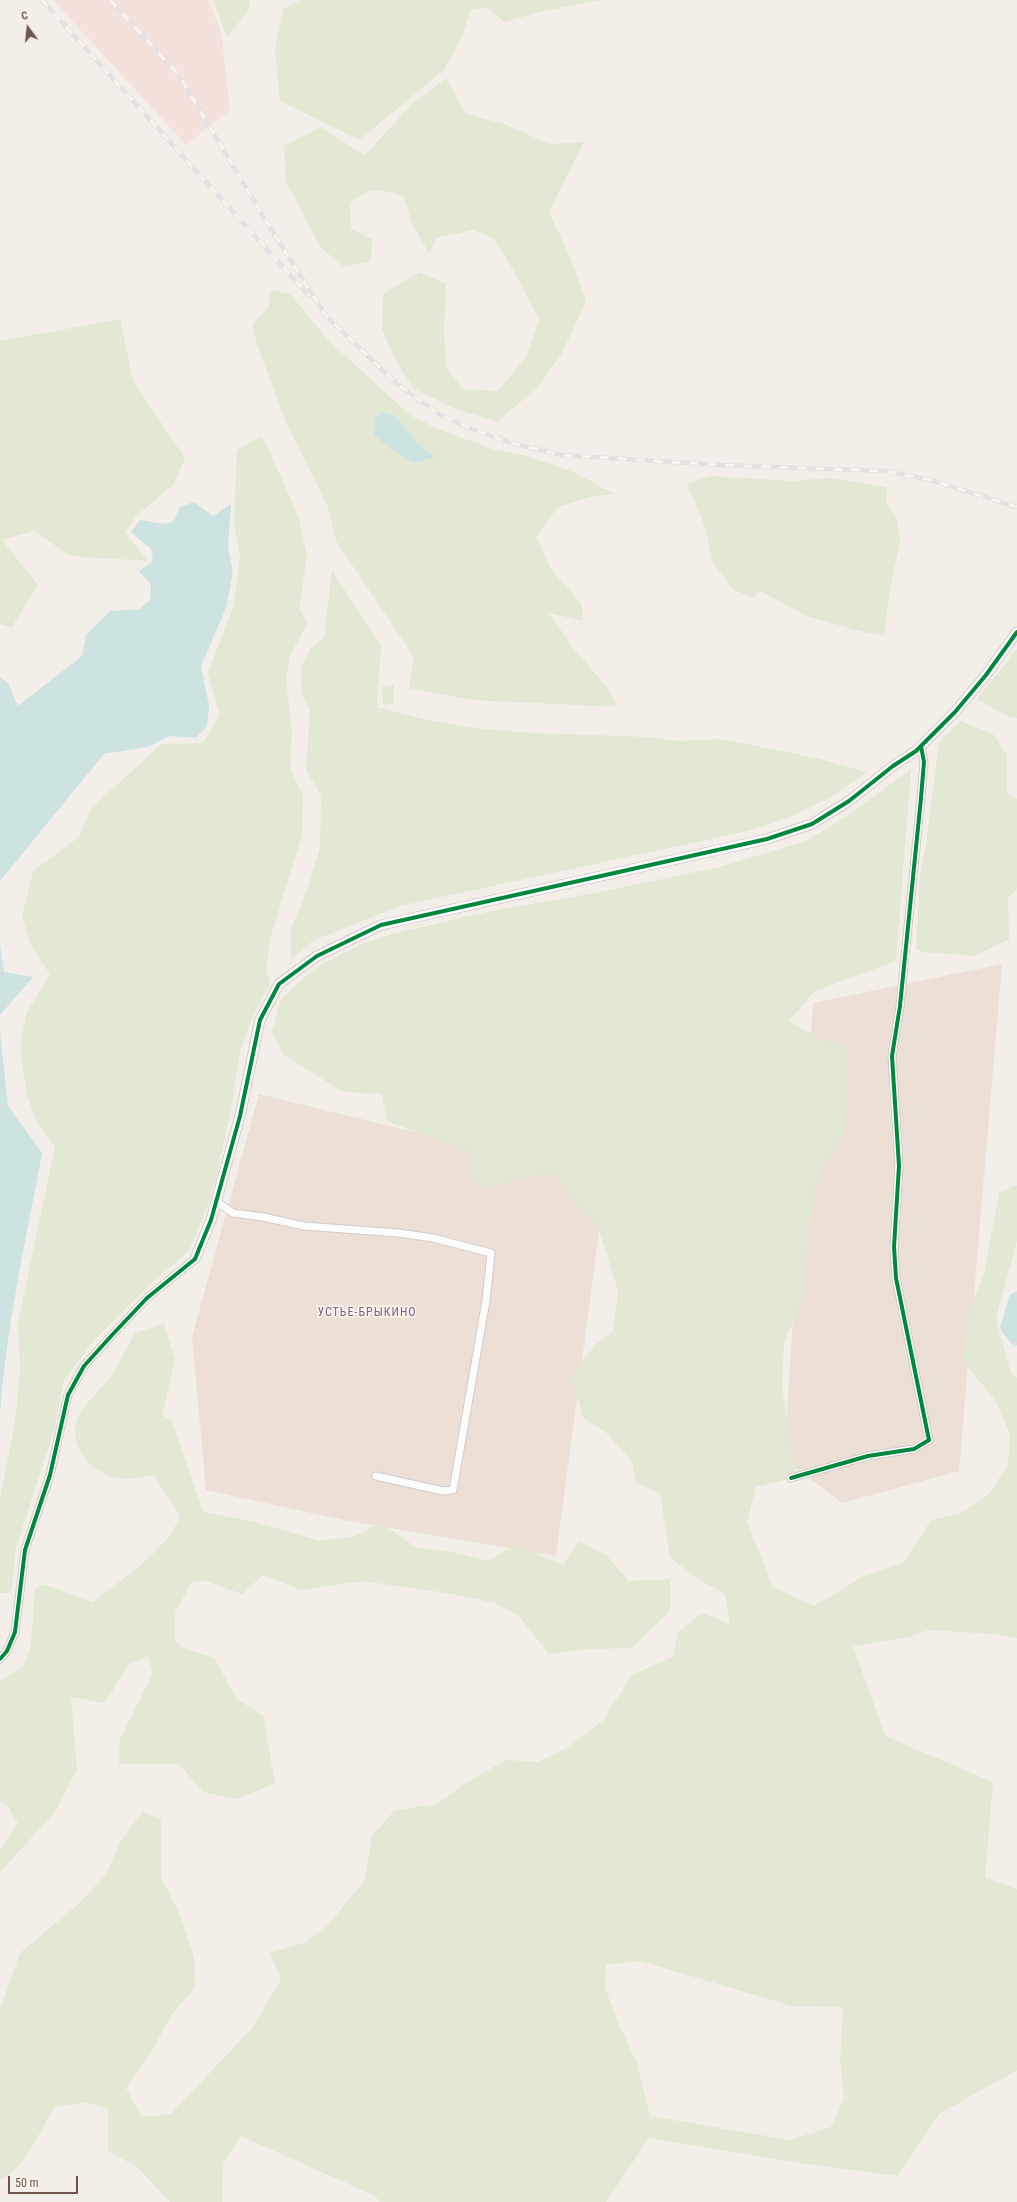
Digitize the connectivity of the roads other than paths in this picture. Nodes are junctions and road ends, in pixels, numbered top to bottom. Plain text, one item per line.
1 (1017, 632) edge
2 (921, 746) junction
3 (217, 1202) junction
4 (195, 1259) joint
5 (376, 1476) dead end
6 (791, 1478) dead end
7 (0, 1659) edge

1 - 2 street
2 - 3 street
2 - 6 street
3 - 4 street
3 - 5 street
4 - 7 street

